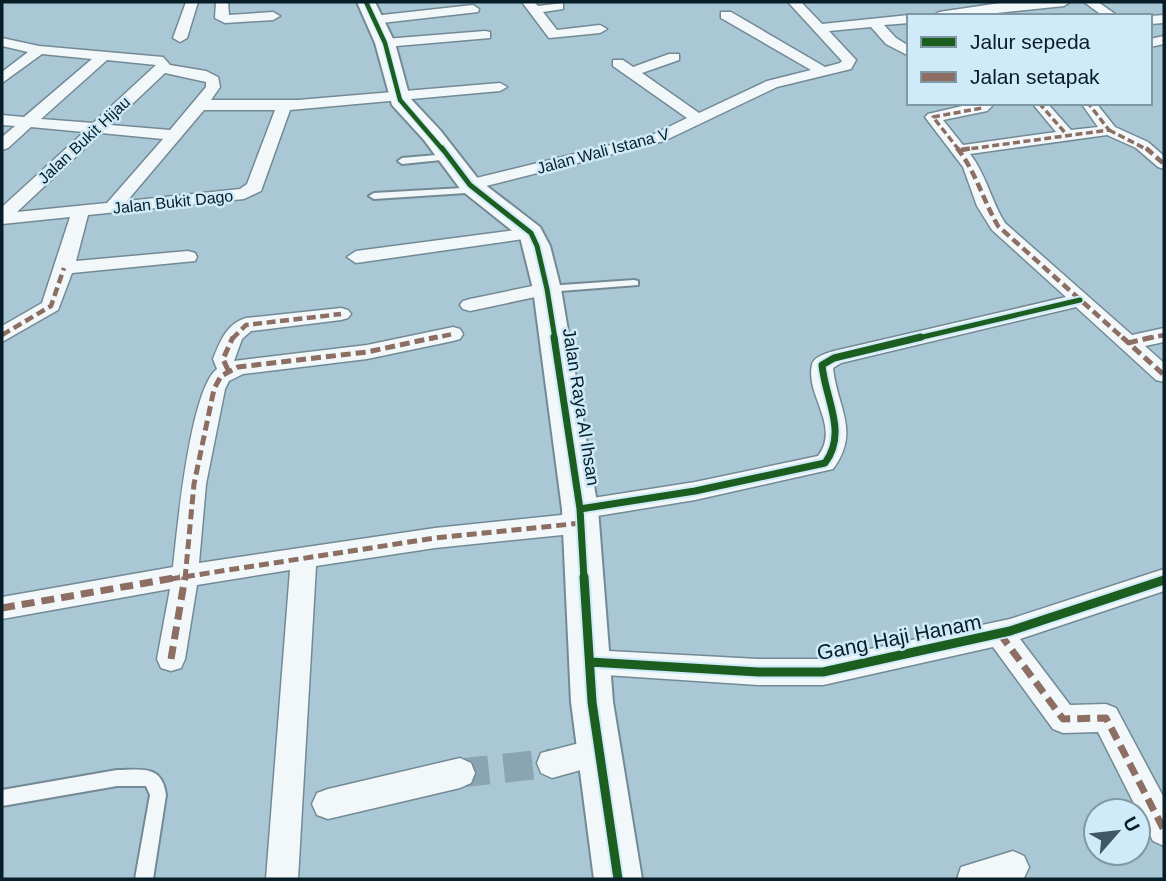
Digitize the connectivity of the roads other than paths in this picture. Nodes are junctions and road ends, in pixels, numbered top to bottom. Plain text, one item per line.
1 (192, 2) edge
2 (222, 2) edge
3 (794, 2) edge
4 (1064, 2) edge
5 (1090, 2) edge
6 (1004, 4) edge
7 (1035, 5) junction
8 (532, 6) edge
9 (558, 6) dead end
10 (473, 9) dead end
11 (369, 11) edge
12 (985, 13) edge
13 (1048, 14) edge
14 (1109, 14) edge
15 (726, 15) dead end
16 (273, 16) dead end
17 (907, 19) edge
18 (874, 22) junction
19 (819, 28) junction
20 (600, 29) dead end
21 (485, 35) dead end
22 (180, 38) dead end
23 (2, 42) edge
24 (385, 43) junction
25 (19, 46) junction
26 (39, 50) junction
27 (907, 51) edge
28 (104, 55) junction
29 (674, 57) dead end
30 (2, 61) edge
31 (618, 63) dead end
32 (162, 68) junction
33 (633, 72) junction
34 (824, 72) junction
35 (2, 79) edge
36 (500, 87) dead end
37 (403, 102) junction
38 (201, 105) junction
39 (983, 105) edge
40 (1041, 105) edge
41 (1090, 105) edge
42 (284, 106) junction
43 (696, 118) junction
44 (2, 120) edge
45 (29, 122) junction
46 (99, 127) junction
47 (1109, 130) junction
48 (175, 135) junction
49 (1067, 135) junction
50 (2, 145) edge
51 (961, 150) junction
52 (449, 157) junction
53 (402, 161) dead end
54 (1164, 164) edge
55 (469, 189) junction
56 (374, 196) dead end
57 (111, 208) junction
58 (80, 213) junction
59 (7, 215) edge
60 (531, 233) junction
61 (188, 257) dead end
62 (356, 257) dead end
63 (64, 268) junction
64 (634, 284) dead end
65 (547, 289) junction
66 (1080, 300) junction
67 (470, 305) dead end
68 (341, 314) dead end
69 (453, 334) dead end
70 (2, 335) edge
71 (1164, 335) edge
72 (1128, 343) junction
73 (228, 370) junction
74 (1164, 374) edge
75 (581, 516) junction
76 (304, 558) junction
77 (185, 576) junction
78 (1164, 580) edge
79 (2, 608) edge
80 (1000, 634) junction
81 (171, 659) dead end
82 (590, 662) junction
83 (598, 752) junction
84 (552, 763) tunnel mouth
85 (460, 773) tunnel mouth
86 (2, 798) edge
87 (328, 804) dead end
88 (1164, 830) edge
89 (1013, 867) dead end
90 (144, 879) edge
91 (282, 879) edge
92 (618, 879) edge
93 (973, 879) edge

1 - 22 street
2 - 16 street
3 - 19 street, Jalan Wali Istana V
4 - 7 street
5 - 14 street
6 - 7 street
6 - 12 street
7 - 13 street
8 - 9 street
8 - 20 street
10 - 11 street
11 - 24 street
15 - 34 street
17 - 18 street
18 - 19 street
18 - 27 street
19 - 34 street, Jalan Wali Istana V
21 - 24 street
23 - 25 street
24 - 37 street
25 - 26 street
25 - 30 street
26 - 28 street
26 - 35 street
28 - 32 street
28 - 45 street
29 - 33 street
31 - 33 street
32 - 38 street
32 - 46 street, Jalan Bukit Hijau
33 - 43 street
34 - 43 street, Jalan Wali Istana V
36 - 37 street
37 - 42 street
37 - 52 street
38 - 42 street
38 - 48 street
39 - 51 street
40 - 49 street
41 - 47 street
42 - 57 street, Jalan Bukit Dago
43 - 55 street, Jalan Wali Istana V
44 - 45 street
45 - 46 street
45 - 50 street
46 - 48 street
46 - 59 street, Jalan Bukit Hijau
47 - 49 street
47 - 54 street
48 - 57 street
49 - 51 street
51 - 66 street
52 - 53 lane
52 - 55 street
55 - 56 lane
55 - 60 street
57 - 58 street, Jalan Bukit Dago
58 - 59 street, Jalan Bukit Dago
58 - 63 street
60 - 62 street
60 - 65 street, Jalan Raya Al Ihsan
61 - 63 street
63 - 70 street
64 - 65 lane
65 - 67 street
65 - 75 street, Jalan Raya Al Ihsan
66 - 72 street
66 - 75 street
68 - 73 street
69 - 73 street
71 - 72 street
72 - 74 street
73 - 77 street
75 - 76 street
75 - 82 street, Jalan Raya Al Ihsan
76 - 77 street
76 - 91 street
77 - 79 street
77 - 81 street
78 - 80 street, Gang Haji Hanam
80 - 82 street, Gang Haji Hanam
80 - 88 street
82 - 83 street, Jalan Raya Al Ihsan
83 - 84 street
83 - 92 street, Jalan Raya Al Ihsan
85 - 87 street
86 - 90 lane
89 - 93 street

